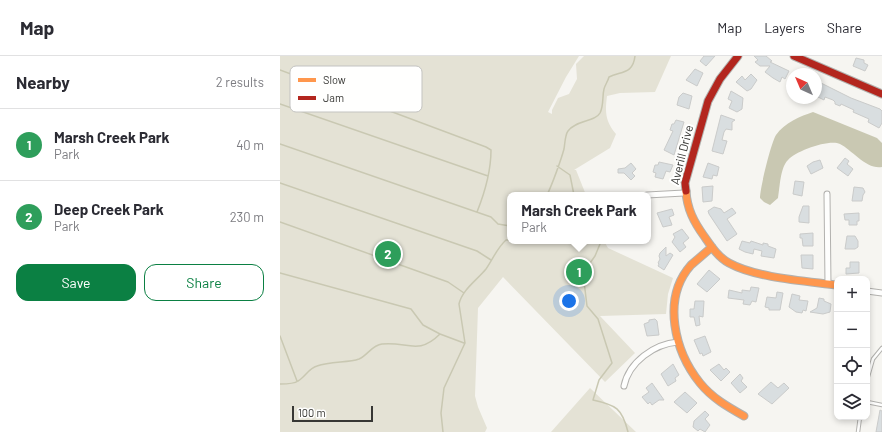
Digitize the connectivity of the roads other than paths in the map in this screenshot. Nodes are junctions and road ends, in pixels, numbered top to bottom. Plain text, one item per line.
1 (738, 56) edge
2 (794, 56) edge
3 (882, 94) edge
4 (684, 193) junction
5 (651, 194) edge
6 (827, 194) dead end
7 (712, 247) junction
8 (828, 284) junction
9 (834, 285) edge
10 (870, 291) edge
11 (882, 293) edge
12 (678, 342) junction
13 (882, 348) edge
14 (870, 366) edge
15 (624, 386) dead end
16 (870, 403) edge
17 (882, 405) edge
18 (744, 416) dead end
19 (860, 420) edge
20 (858, 432) edge

1 - 4 street, Averill Drive
2 - 3 street
4 - 5 street
4 - 7 street, Averill Drive
6 - 8 street
7 - 8 street, Averill Drive
7 - 12 street
8 - 9 street, Averill Drive
10 - 11 street
12 - 15 street
12 - 18 street
13 - 14 lane
16 - 17 lane
19 - 20 lane

